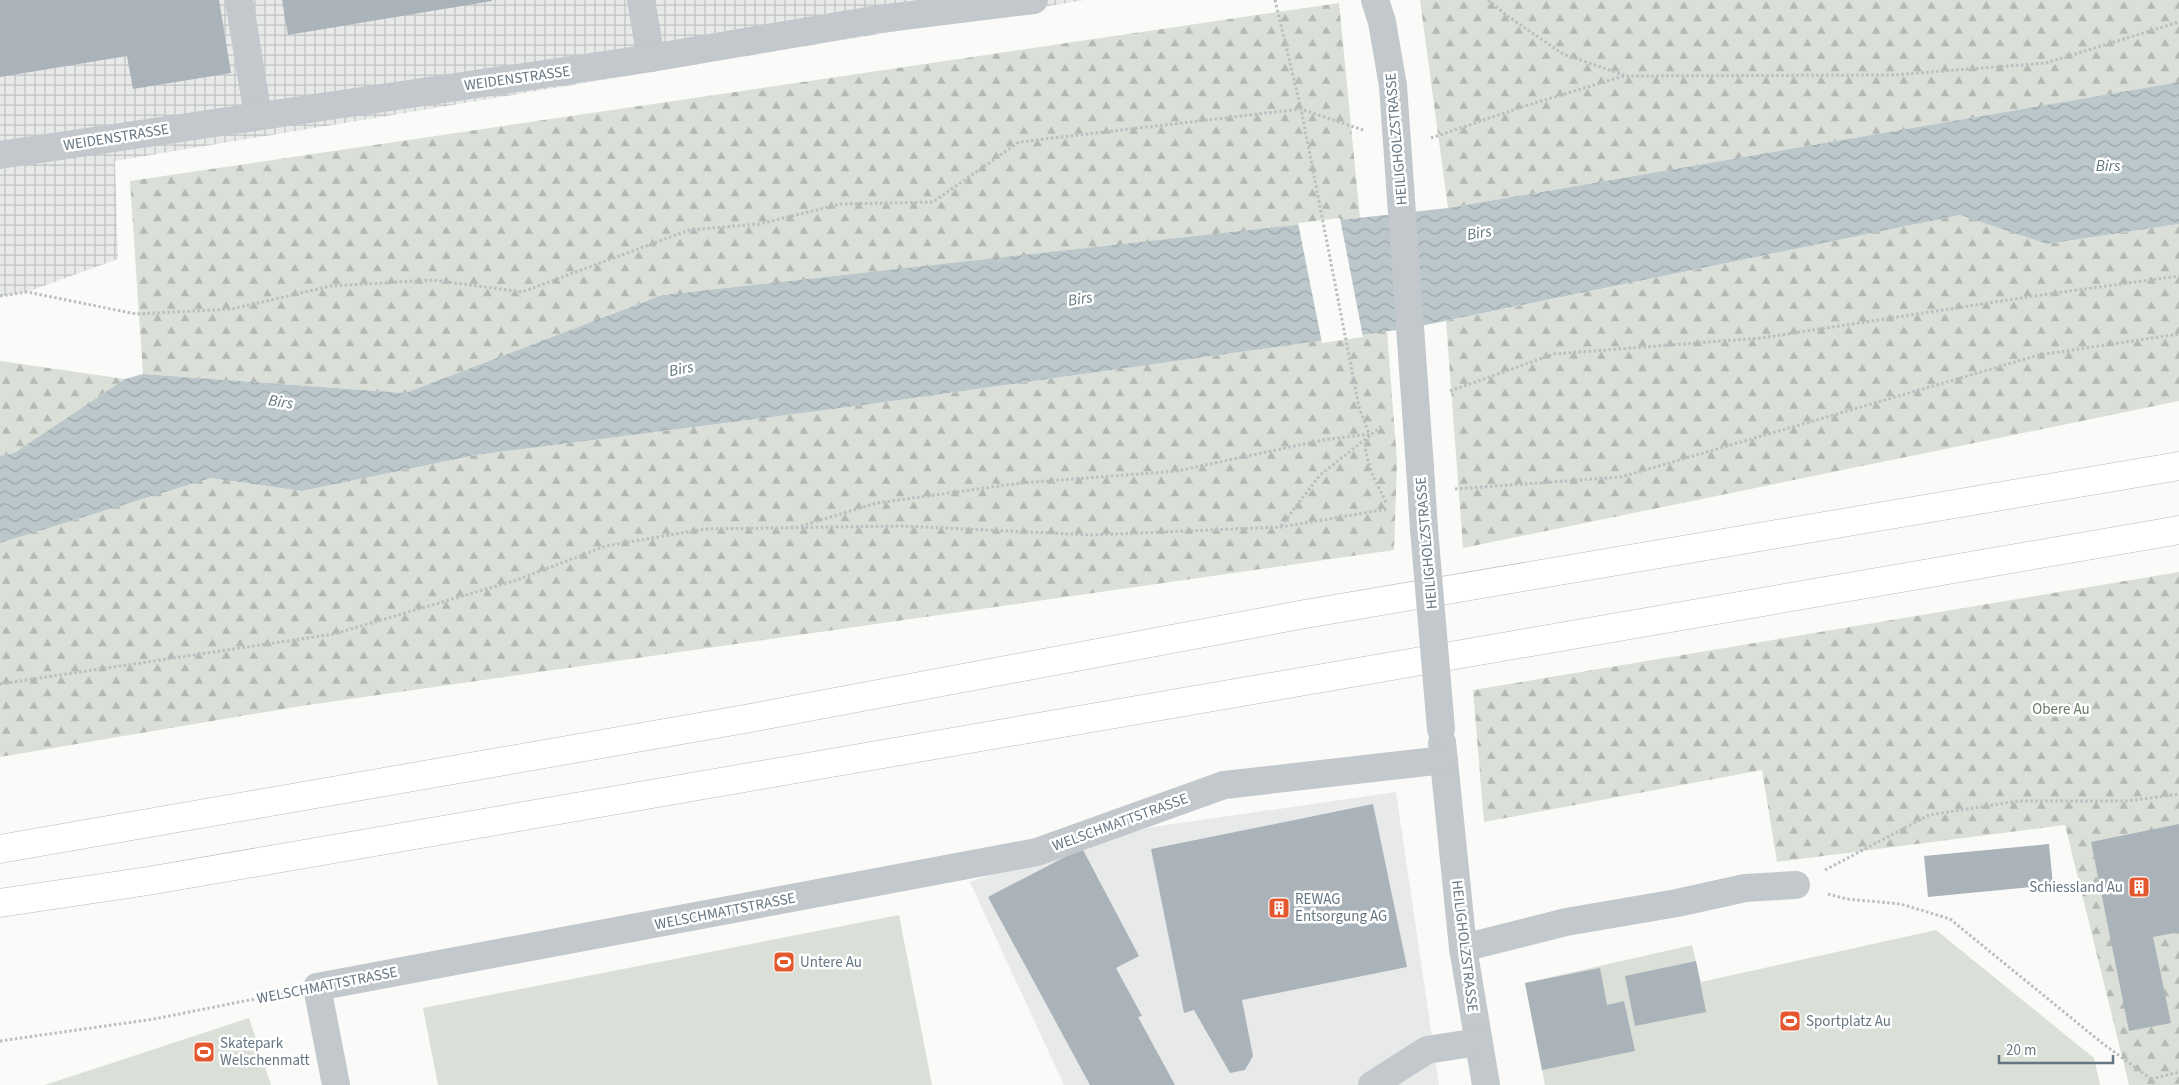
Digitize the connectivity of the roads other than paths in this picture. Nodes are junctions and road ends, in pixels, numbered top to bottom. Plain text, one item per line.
1 (239, 0) edge
2 (641, 0) edge
3 (1034, 0) edge
4 (1375, 0) edge
5 (980, 3) edge
6 (878, 10) edge
7 (651, 58) junction
8 (258, 116) junction
9 (0, 155) edge
10 (2179, 466) edge
11 (2179, 530) edge
12 (1444, 760) junction
13 (0, 848) edge
14 (1796, 885) road end
15 (0, 903) edge
16 (1463, 948) junction
17 (1478, 1042) junction
18 (336, 1085) edge
19 (1372, 1085) edge
20 (1486, 1085) edge

1 - 8 street
2 - 7 street
3 - 5 street, WEIDENSTRASSE
4 - 12 street, HEILIGHOLZSTRASSE, bridge
5 - 6 street, WEIDENSTRASSE
6 - 7 street, WEIDENSTRASSE
7 - 8 street, WEIDENSTRASSE
8 - 9 street, WEIDENSTRASSE
10 - 13 highway
11 - 15 highway
12 - 16 street, HEILIGHOLZSTRASSE
12 - 18 street, WELSCHMATTSTRASSE
14 - 16 street
16 - 17 street, HEILIGHOLZSTRASSE
17 - 19 street
17 - 20 street, HEILIGHOLZSTRASSE

